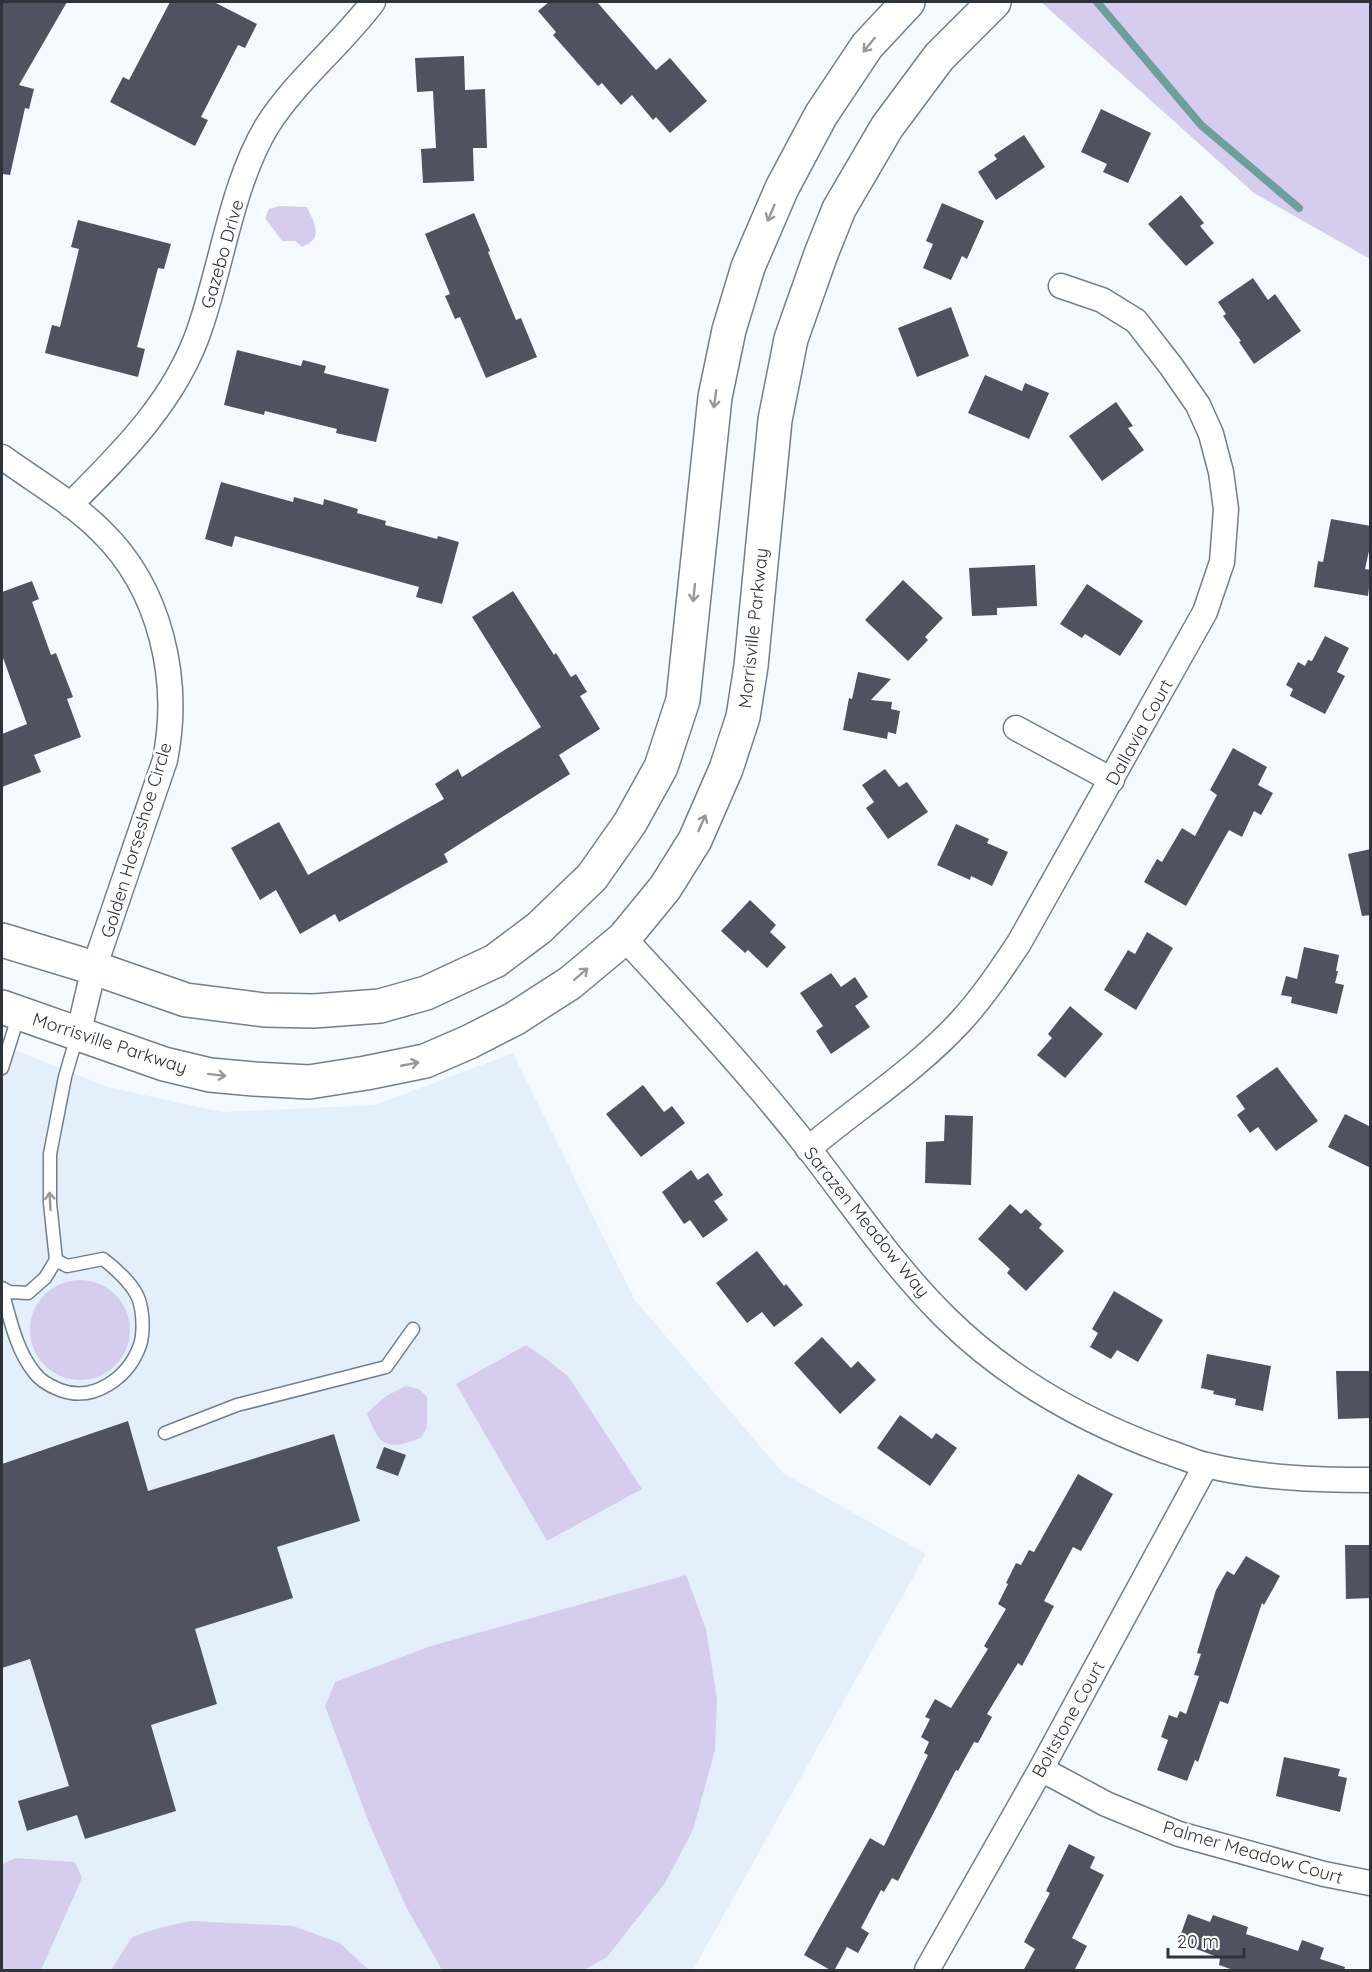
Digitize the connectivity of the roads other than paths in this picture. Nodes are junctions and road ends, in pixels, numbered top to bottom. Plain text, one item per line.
1 (372, 2) edge
2 (908, 2) edge
3 (994, 2) edge
4 (1061, 286) dead end
5 (2, 457) edge
6 (70, 506) junction
7 (1016, 728) dead end
8 (1112, 780) junction
9 (624, 938) junction
10 (2, 940) edge
11 (94, 968) junction
12 (10, 1010) edge
13 (78, 1035) junction
14 (2, 1068) edge
15 (808, 1149) junction
16 (56, 1260) junction
17 (2, 1290) edge
18 (413, 1329) dead end
19 (165, 1433) dead end
20 (1206, 1465) junction
21 (1371, 1480) edge
22 (1041, 1769) junction
23 (1371, 1883) edge
24 (927, 1971) edge

1 - 6 street, Gazebo Drive
2 -> 11 main road
9 -> 3 main road, Morrisville Parkway
4 - 8 street, Dallavia Court
5 - 6 street, Golden Horseshoe Circle
6 - 11 street, Golden Horseshoe Circle
7 - 8 street
8 - 15 street, Dallavia Court
13 -> 9 main road, Morrisville Parkway
9 - 15 street, Sarazen Meadow Way
10 - 11 main road
11 - 13 street, Golden Horseshoe Circle
12 - 13 main road, Morrisville Parkway
12 - 14 lane
16 -> 13 lane
15 - 20 street, Sarazen Meadow Way
16 - 17 lane
16 - 17 lane
18 - 19 lane
20 - 21 street, Sarazen Meadow Way
20 - 22 street, Boltstone Court
22 - 23 street, Palmer Meadow Court
22 - 24 street, Boltstone Court

